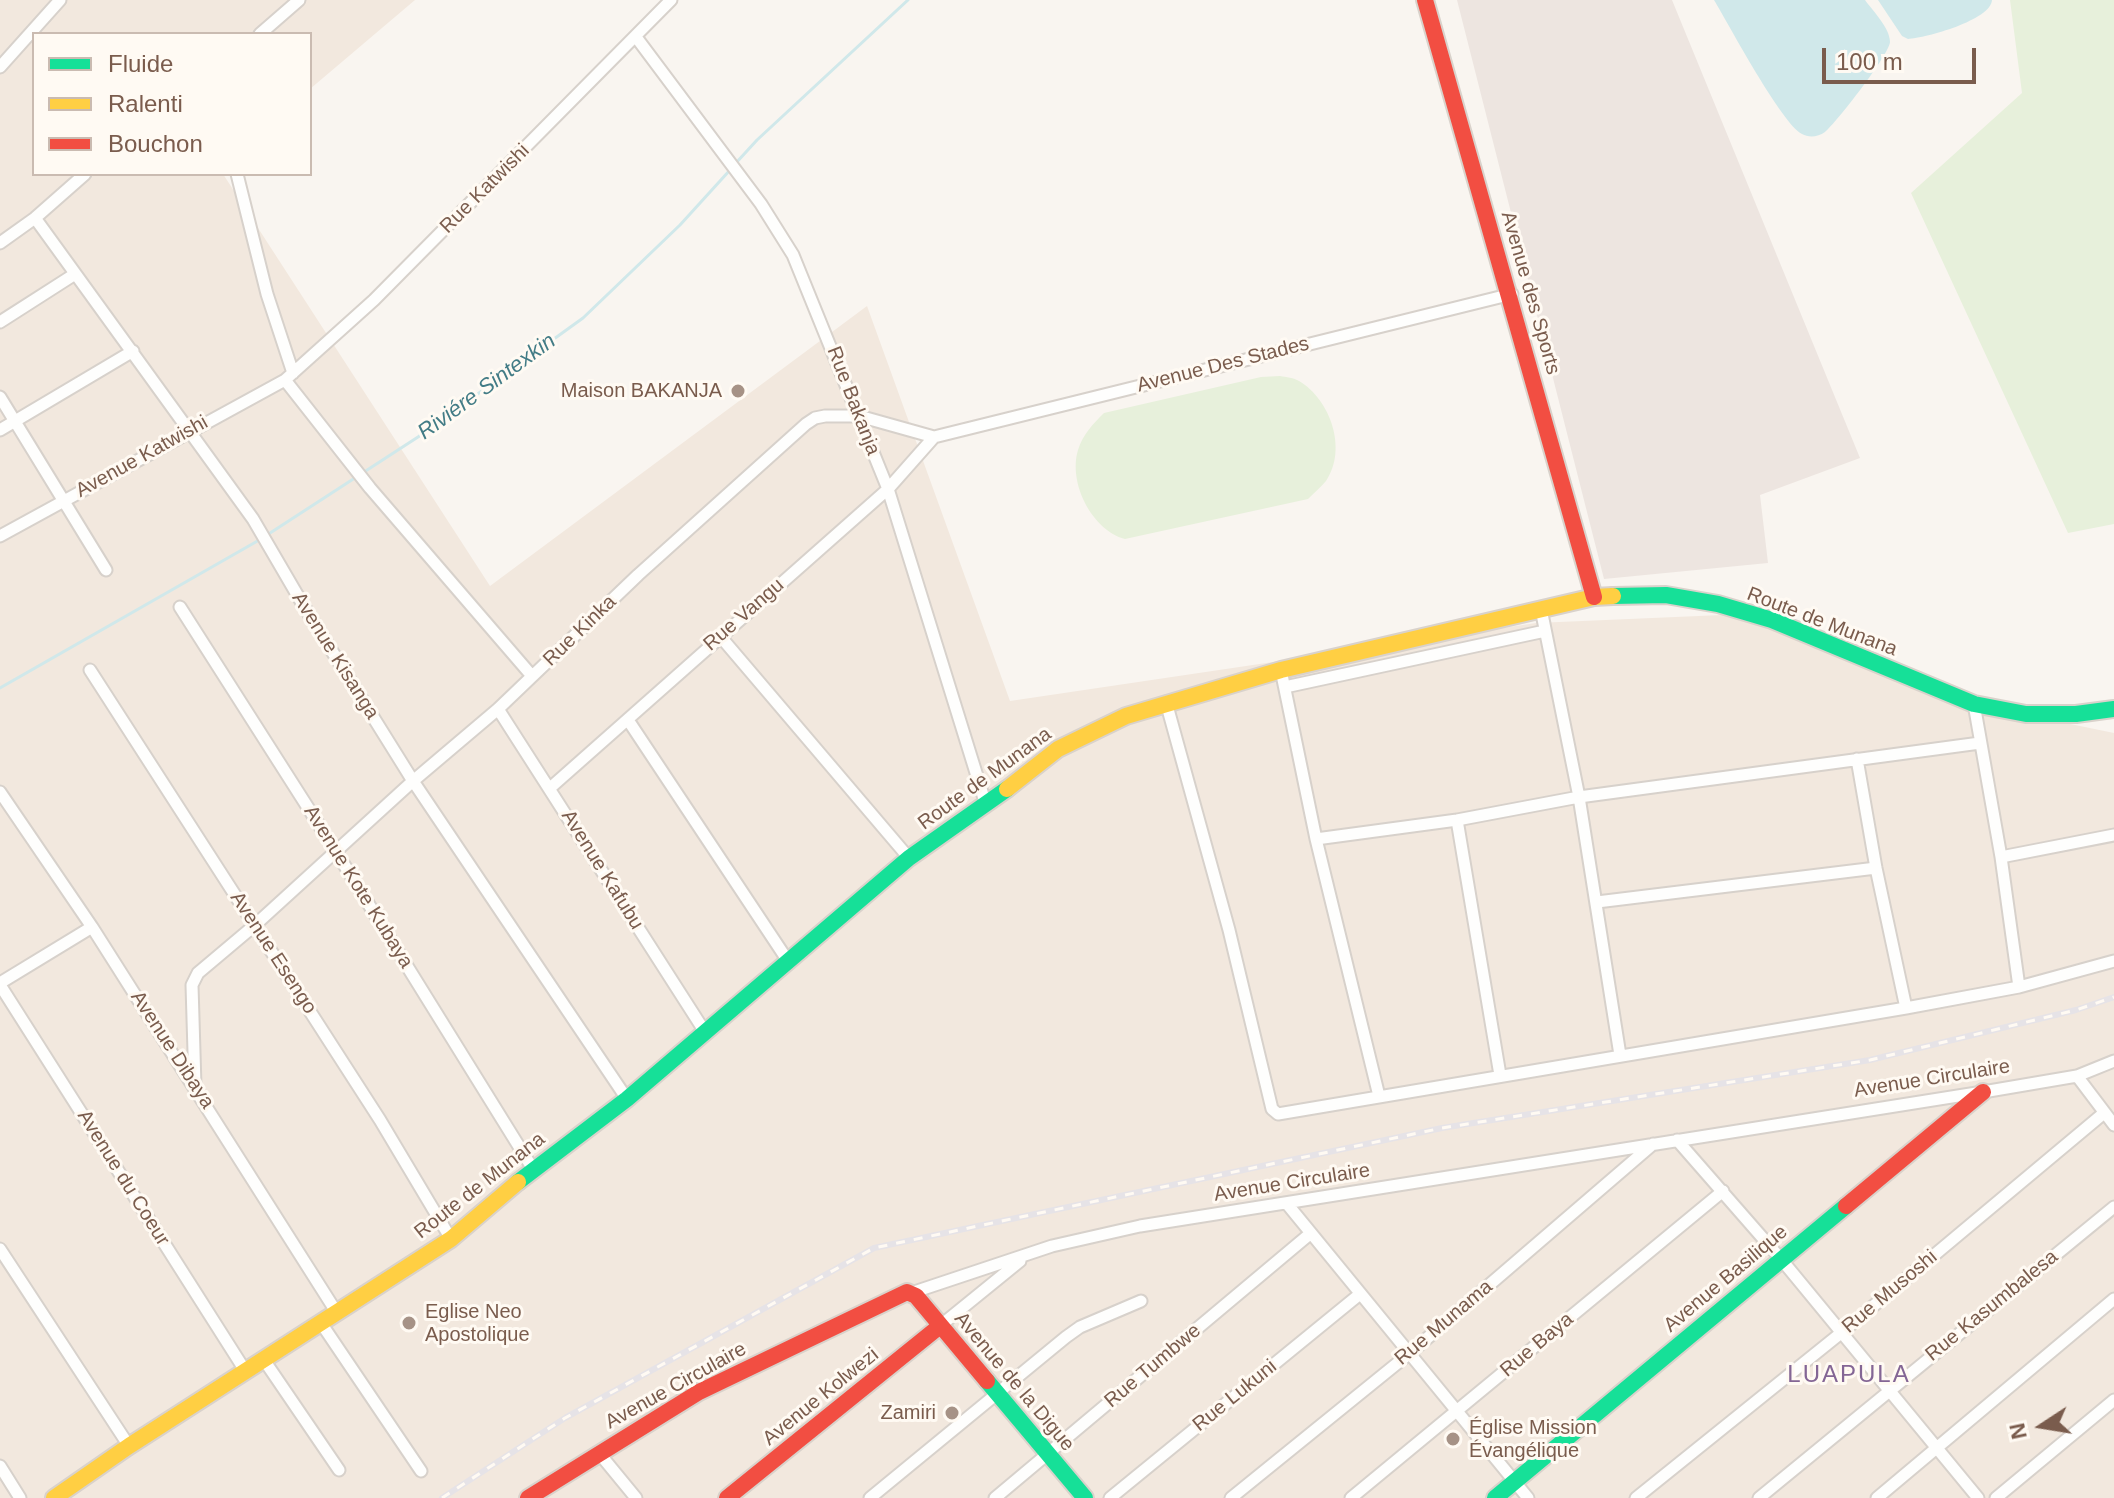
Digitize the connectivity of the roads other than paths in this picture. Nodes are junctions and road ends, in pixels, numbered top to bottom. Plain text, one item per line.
1 (60, 0) edge
2 (299, 0) edge
3 (671, 0) edge
4 (1425, 0) edge
5 (262, 32) edge
6 (636, 37) junction
7 (0, 67) edge
8 (83, 176) edge
9 (238, 176) edge
10 (35, 218) junction
11 (0, 243) edge
12 (75, 274) junction
13 (1512, 294) junction
14 (0, 322) edge
15 (133, 351) junction
16 (289, 376) junction
17 (0, 397) edge
18 (859, 416) junction
19 (15, 422) junction
20 (0, 430) edge
21 (191, 430) junction
22 (934, 437) junction
23 (888, 489) junction
24 (63, 501) junction
25 (0, 536) edge
26 (106, 570) dead end
27 (1594, 597) junction
28 (180, 607) dead end
29 (1541, 609) junction
30 (1545, 631) junction
31 (720, 636) junction
32 (90, 670) dead end
33 (1281, 670) junction
34 (532, 676) junction
35 (1285, 687) junction
36 (1166, 702) junction
37 (1974, 704) junction
38 (498, 709) junction
39 (2114, 709) edge
40 (628, 720) junction
41 (1980, 743) junction
42 (1857, 759) junction
43 (413, 781) junction
44 (550, 788) junction
45 (0, 792) edge
46 (1579, 797) junction
47 (986, 805) junction
48 (1457, 820) junction
49 (2114, 835) edge
50 (1316, 839) junction
51 (335, 850) junction
52 (2001, 857) junction
53 (909, 858) junction
54 (1876, 868) junction
55 (1597, 902) junction
56 (255, 925) junction
57 (92, 927) junction
58 (788, 961) junction
59 (2114, 961) edge
60 (0, 984) edge
61 (2019, 987) junction
62 (1906, 1008) junction
63 (705, 1032) junction
64 (1620, 1055) junction
65 (2114, 1061) edge
66 (1500, 1075) junction
67 (2077, 1076) junction
68 (195, 1086) junction
69 (1983, 1092) junction
70 (1379, 1096) junction
71 (627, 1099) junction
72 (2104, 1113) junction
73 (2114, 1125) edge
74 (1677, 1140) junction
75 (1653, 1144) junction
76 (533, 1169) junction
77 (1723, 1191) junction
78 (1288, 1205) junction
79 (2114, 1207) edge
80 (1311, 1233) junction
81 (451, 1239) junction
82 (0, 1249) edge
83 (1026, 1256) junction
84 (1781, 1259) junction
85 (911, 1293) junction
86 (1360, 1294) junction
87 (2114, 1299) edge
88 (1141, 1301) dead end
89 (337, 1313) junction
90 (321, 1323) junction
91 (940, 1326) junction
92 (1841, 1333) junction
93 (1410, 1353) junction
94 (264, 1360) junction
95 (246, 1372) junction
96 (1890, 1390) junction
97 (997, 1393) junction
98 (2114, 1400) edge
99 (1457, 1411) junction
100 (129, 1446) junction
101 (1938, 1448) junction
102 (599, 1453) junction
103 (1049, 1455) junction
104 (0, 1466) edge
105 (339, 1470) dead end
106 (421, 1471) dead end
107 (1515, 1482) junction
108 (20, 1498) edge
109 (54, 1498) edge
110 (528, 1498) edge
111 (636, 1498) edge
112 (727, 1498) edge
113 (870, 1498) edge
114 (995, 1498) edge
115 (1085, 1498) edge
116 (1110, 1498) edge
117 (1231, 1498) edge
118 (1351, 1498) edge
119 (1495, 1498) edge
120 (1528, 1498) edge
121 (1636, 1498) edge
122 (1759, 1498) edge
123 (1877, 1498) edge
124 (1978, 1498) edge
125 (1996, 1498) edge

1 - 7 street
2 - 5 street
3 - 6 street, Rue Katwishi
4 - 13 main road, Avenue des Sports
6 - 16 street, Rue Katwishi
6 - 18 street, Rue Bakanja
8 - 10 street
9 - 16 street
10 - 11 street
10 - 12 street, Avenue Kisanga
12 - 14 street
12 - 15 street, Avenue Kisanga
13 - 22 street, Avenue Des Stades
13 - 27 main road, Avenue des Sports
15 - 19 street
15 - 21 street, Avenue Kisanga
16 - 21 street, Avenue Katwishi
16 - 34 street
17 - 19 street
18 - 22 street, Rue Kinka
18 - 23 street, Rue Bakanja
18 - 34 street, Rue Kinka
19 - 20 street
19 - 24 street
21 - 24 street, Avenue Katwishi
21 - 43 street, Avenue Kisanga
22 - 23 street, Rue Vangu
23 - 31 street, Rue Vangu
23 - 47 street, Rue Bakanja
24 - 25 street, Avenue Katwishi
24 - 26 street
27 - 29 main road, Route de Munana
27 - 37 main road, Route de Munana
28 - 51 street, Avenue Kote Kubaya
29 - 30 street
29 - 33 main road, Route de Munana
30 - 35 street
30 - 46 street
31 - 40 street, Rue Vangu
31 - 53 street
32 - 56 street, Avenue Esengo
33 - 35 street
33 - 36 main road, Route de Munana
34 - 38 street, Rue Kinka
35 - 50 street
36 - 47 main road, Route de Munana
36 - 70 street
37 - 39 main road, Route de Munana
37 - 41 street
38 - 43 street, Rue Kinka
38 - 44 street, Avenue Kafubu
40 - 44 street, Rue Vangu
40 - 58 street
41 - 42 street
41 - 52 street
42 - 46 street
42 - 54 street
43 - 51 street, Rue Kinka
43 - 71 street, Avenue Kisanga
44 - 63 street, Avenue Kafubu
45 - 57 street, Avenue Dibaya
46 - 48 street
46 - 55 street
47 - 53 main road, Route de Munana
48 - 50 street
48 - 66 street
49 - 52 street
50 - 70 street
51 - 56 street, Rue Kinka
51 - 76 street, Avenue Kote Kubaya
52 - 61 street
53 - 58 main road, Route de Munana
54 - 55 street
54 - 62 street
55 - 64 street
56 - 68 street, Rue Kinka
56 - 81 street, Avenue Esengo
57 - 60 street
57 - 68 street, Avenue Dibaya
58 - 63 main road, Route de Munana
59 - 61 street
60 - 95 street, Avenue du Coeur
61 - 62 street
62 - 64 street
63 - 71 main road, Route de Munana
64 - 66 street
65 - 67 street, Avenue Circulaire
66 - 70 street
67 - 69 street, Avenue Circulaire
67 - 72 street
68 - 89 street, Avenue Dibaya
69 - 74 street, Avenue Circulaire
69 - 84 main road, Avenue Basilique
71 - 76 main road, Route de Munana
72 - 73 street
72 - 92 street, Rue Musoshi
74 - 75 street, Avenue Circulaire
74 - 77 street
75 - 78 street, Avenue Circulaire
75 - 93 street, Rue Munama
76 - 81 main road, Route de Munana
77 - 84 street
77 - 99 street, Rue Baya
78 - 80 street
78 - 83 street, Avenue Circulaire
79 - 96 street, Rue Kasumbalesa
80 - 86 street
80 - 103 street, Rue Tumbwe
81 - 89 main road, Route de Munana
82 - 100 street
83 - 85 street, Avenue Circulaire
83 - 91 street
84 - 92 street
84 - 107 main road, Avenue Basilique
85 - 91 main road, Avenue de la Digue
85 - 102 main road, Avenue Circulaire
86 - 93 street
86 - 116 street, Rue Lukuni
87 - 101 street
88 - 97 street
89 - 90 main road, Route de Munana
90 - 94 main road, Route de Munana
90 - 106 street
91 - 97 main road, Avenue de la Digue
91 - 112 main road, Avenue Kolwezi
92 - 96 street
92 - 121 street, Rue Musoshi
93 - 99 street
93 - 117 street, Rue Munama
94 - 95 main road, Route de Munana
94 - 105 street
95 - 100 main road, Route de Munana
96 - 101 street
96 - 122 street, Rue Kasumbalesa
97 - 103 main road, Avenue de la Digue
97 - 113 street
98 - 125 street
99 - 107 street
99 - 118 street, Rue Baya
100 - 109 main road, Route de Munana
101 - 123 street
101 - 124 street
102 - 110 main road, Avenue Circulaire
102 - 111 street
103 - 114 street, Rue Tumbwe
103 - 115 main road, Avenue de la Digue
104 - 108 street
107 - 119 main road, Avenue Basilique
107 - 120 street

